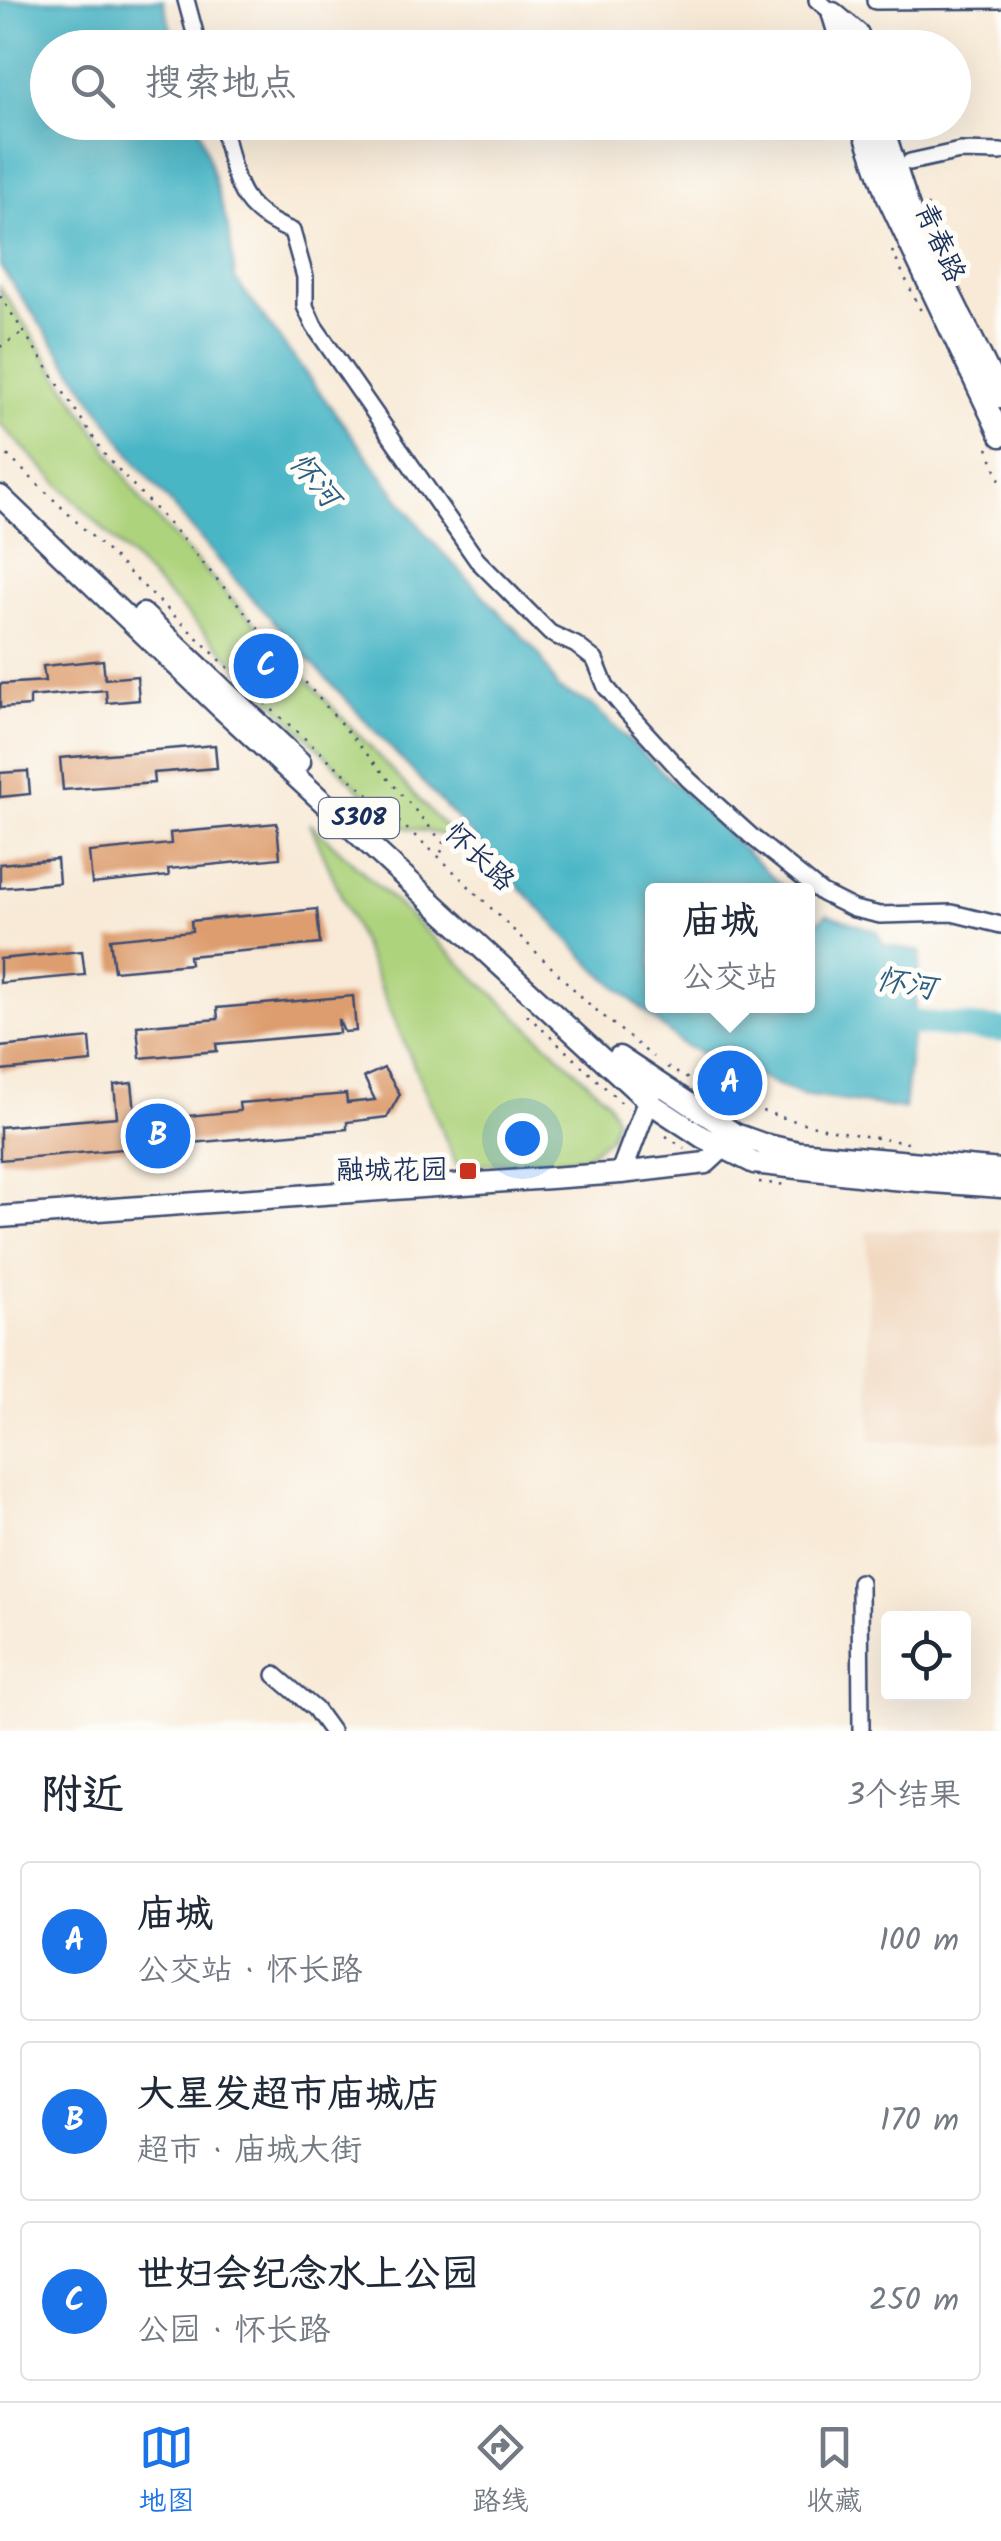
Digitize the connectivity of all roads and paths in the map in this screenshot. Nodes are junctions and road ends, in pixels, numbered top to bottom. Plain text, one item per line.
1 (186, 0) edge
2 (1001, 0) edge
3 (875, 1) edge
4 (825, 7) edge
5 (194, 30) edge
6 (836, 30) edge
7 (853, 30) edge
8 (225, 140) edge
9 (867, 140) edge
10 (887, 140) edge
11 (1001, 152) edge
12 (910, 162) dead end
13 (926, 202) dead end
14 (934, 218) dead end
15 (0, 296) edge
16 (24, 332) junction
17 (0, 347) edge
18 (1001, 397) edge
19 (1001, 436) edge
20 (0, 448) edge
21 (0, 479) edge
22 (0, 496) edge
23 (439, 857) junction
24 (810, 883) edge
25 (815, 887) edge
26 (1001, 925) edge
27 (652, 1092) junction
28 (730, 1142) junction
29 (914, 1144) dead end
30 (1001, 1170) edge
31 (621, 1173) junction
32 (1001, 1187) edge
33 (0, 1217) edge
34 (860, 1582) dead end
35 (275, 1675) dead end
36 (332, 1731) edge
37 (862, 1731) edge

1 - 5 street
2 - 3 street
4 - 6 main road
4 - 7 main road
8 - 24 street
9 - 19 main road, 青春路
10 - 18 main road, 青春路
11 - 12 street
13 - 14 path, 青春路
15 - 16 path
16 - 17 path
16 - 23 path
20 - 23 path, 怀长路
21 - 27 main road, 怀长路 / S308
22 - 27 main road, 怀长路 / S308
23 - 29 path, 怀长路
25 - 26 street
27 - 28 main road, 怀长路 / S308
27 - 31 main road
28 - 30 main road, 怀长路 / S308
28 - 31 main road
28 - 32 main road, 怀长路 / S308
31 - 33 main road
34 - 37 street
35 - 36 street

